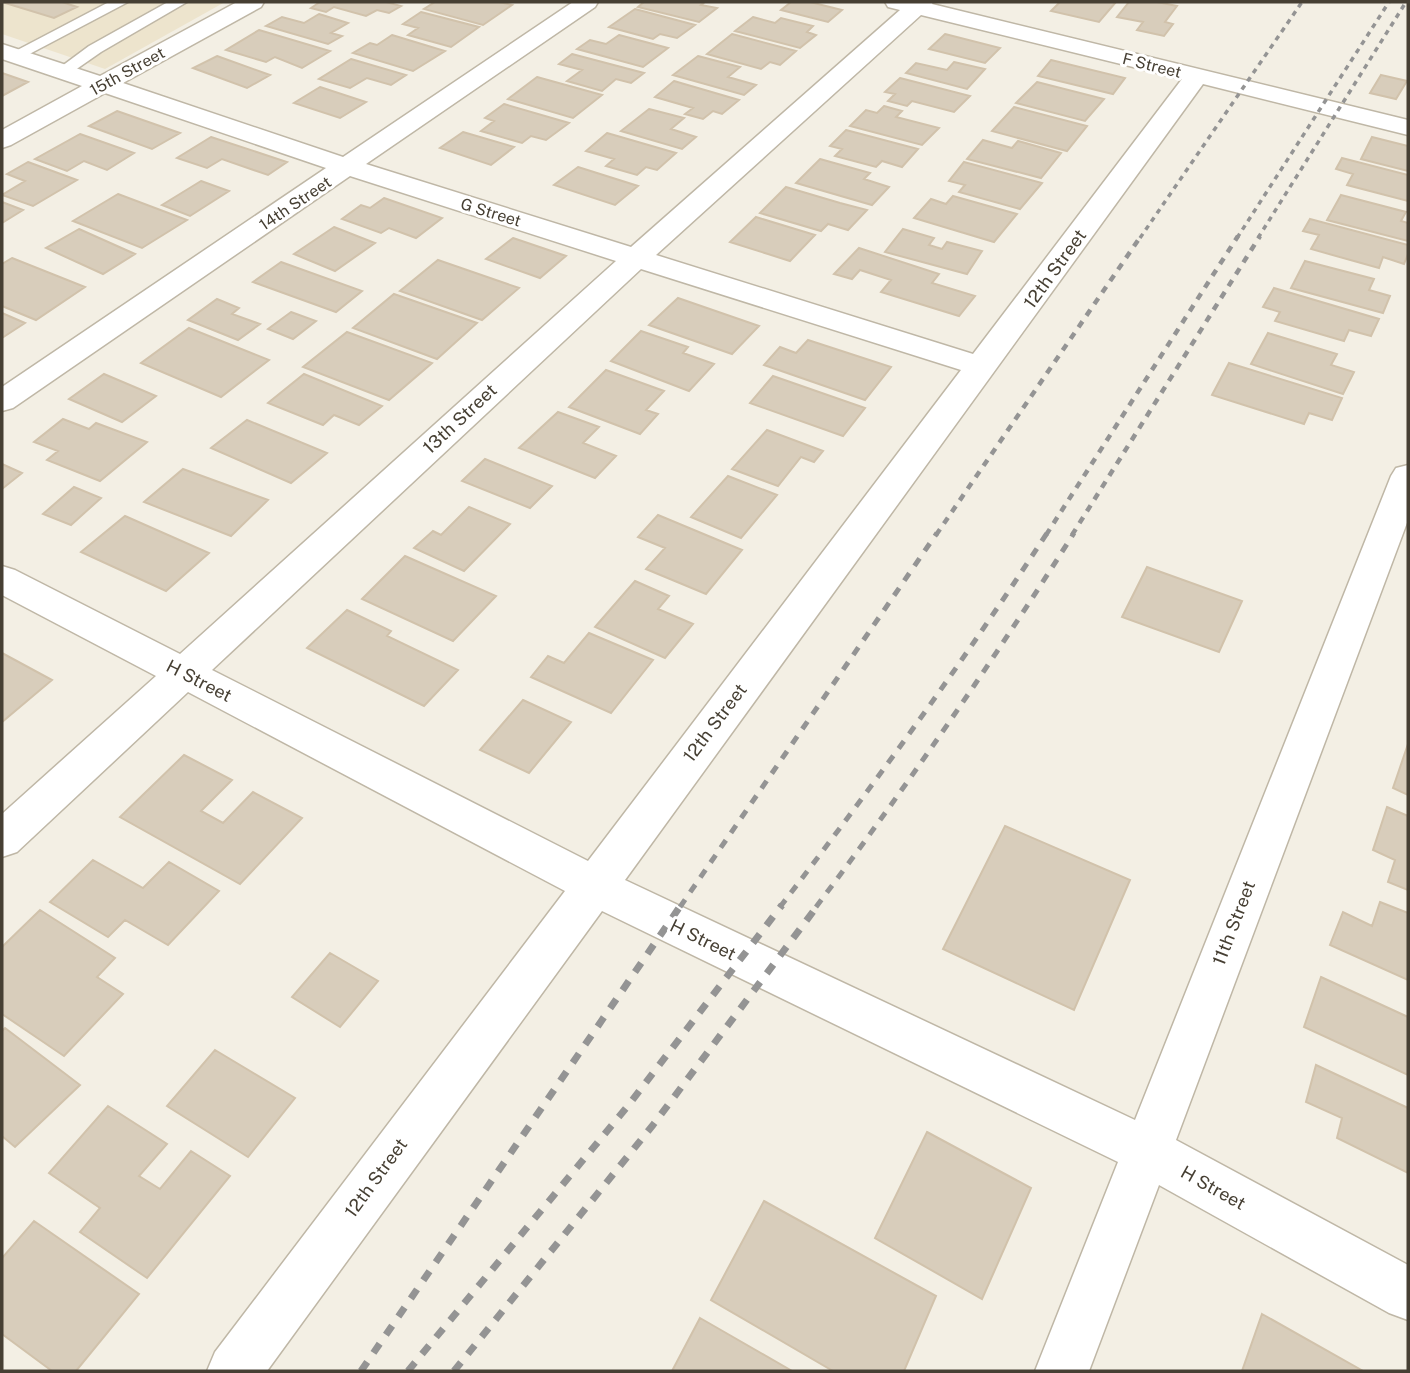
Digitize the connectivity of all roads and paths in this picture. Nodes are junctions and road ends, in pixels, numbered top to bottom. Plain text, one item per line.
1 (120, 2) edge
2 (179, 2) edge
3 (253, 2) edge
4 (587, 2) edge
5 (911, 3) edge
6 (8, 54) edge
7 (62, 72) junction
8 (1197, 76) junction
9 (102, 85) junction
10 (1408, 127) edge
11 (2, 141) edge
12 (348, 167) junction
13 (637, 257) junction
14 (983, 367) junction
15 (2, 401) edge
16 (1406, 490) edge
17 (2, 579) edge
18 (184, 674) junction
19 (2, 840) edge
20 (594, 884) junction
21 (1147, 1151) junction
22 (1408, 1294) edge
23 (234, 1371) edge
24 (1062, 1371) edge

1 - 6 lane
2 - 7 lane
3 - 9 street, 15th Street
4 - 12 street, 14th Street
5 - 8 street, F Street
5 - 13 street, 13th Street
6 - 7 street, G Street
7 - 9 street, G Street
8 - 10 street, F Street
8 - 14 street, 12th Street
9 - 11 street, 15th Street
9 - 12 street, G Street
12 - 13 street, G Street
12 - 15 street, 14th Street
13 - 14 street, G Street
13 - 18 street, 13th Street
14 - 20 street, 12th Street
16 - 21 street, 11th Street
17 - 18 street, H Street
18 - 19 street, 13th Street
18 - 20 street, H Street
20 - 21 street, H Street
20 - 23 street, 12th Street
21 - 22 street, H Street
21 - 24 street, 11th Street

